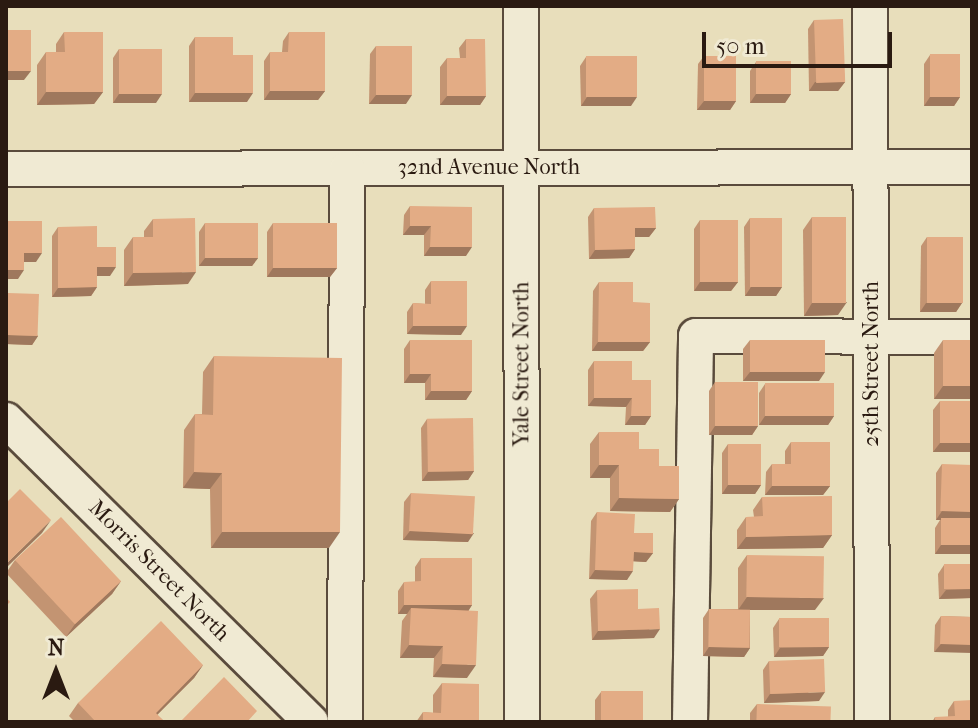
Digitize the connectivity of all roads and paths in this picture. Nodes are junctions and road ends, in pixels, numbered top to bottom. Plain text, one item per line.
1 (521, 6) edge
2 (870, 6) edge
3 (972, 167) edge
4 (522, 168) junction
5 (871, 168) junction
6 (6, 169) edge
7 (347, 169) junction
8 (872, 337) junction
9 (972, 337) edge
10 (6, 420) edge
11 (311, 722) edge
12 (345, 722) edge
13 (522, 722) edge
14 (690, 722) edge
15 (872, 722) edge

1 - 4 street, Yale Street North
2 - 5 street, 25th Street North
3 - 5 street, 32nd Avenue North
4 - 5 street, 32nd Avenue North
4 - 7 street, 32nd Avenue North
4 - 13 street, Yale Street North
5 - 8 street, 25th Street North
6 - 7 street, 32nd Avenue North
7 - 12 street
8 - 9 street
8 - 14 street
8 - 15 street, 25th Street North
10 - 11 street, Morris Street North

